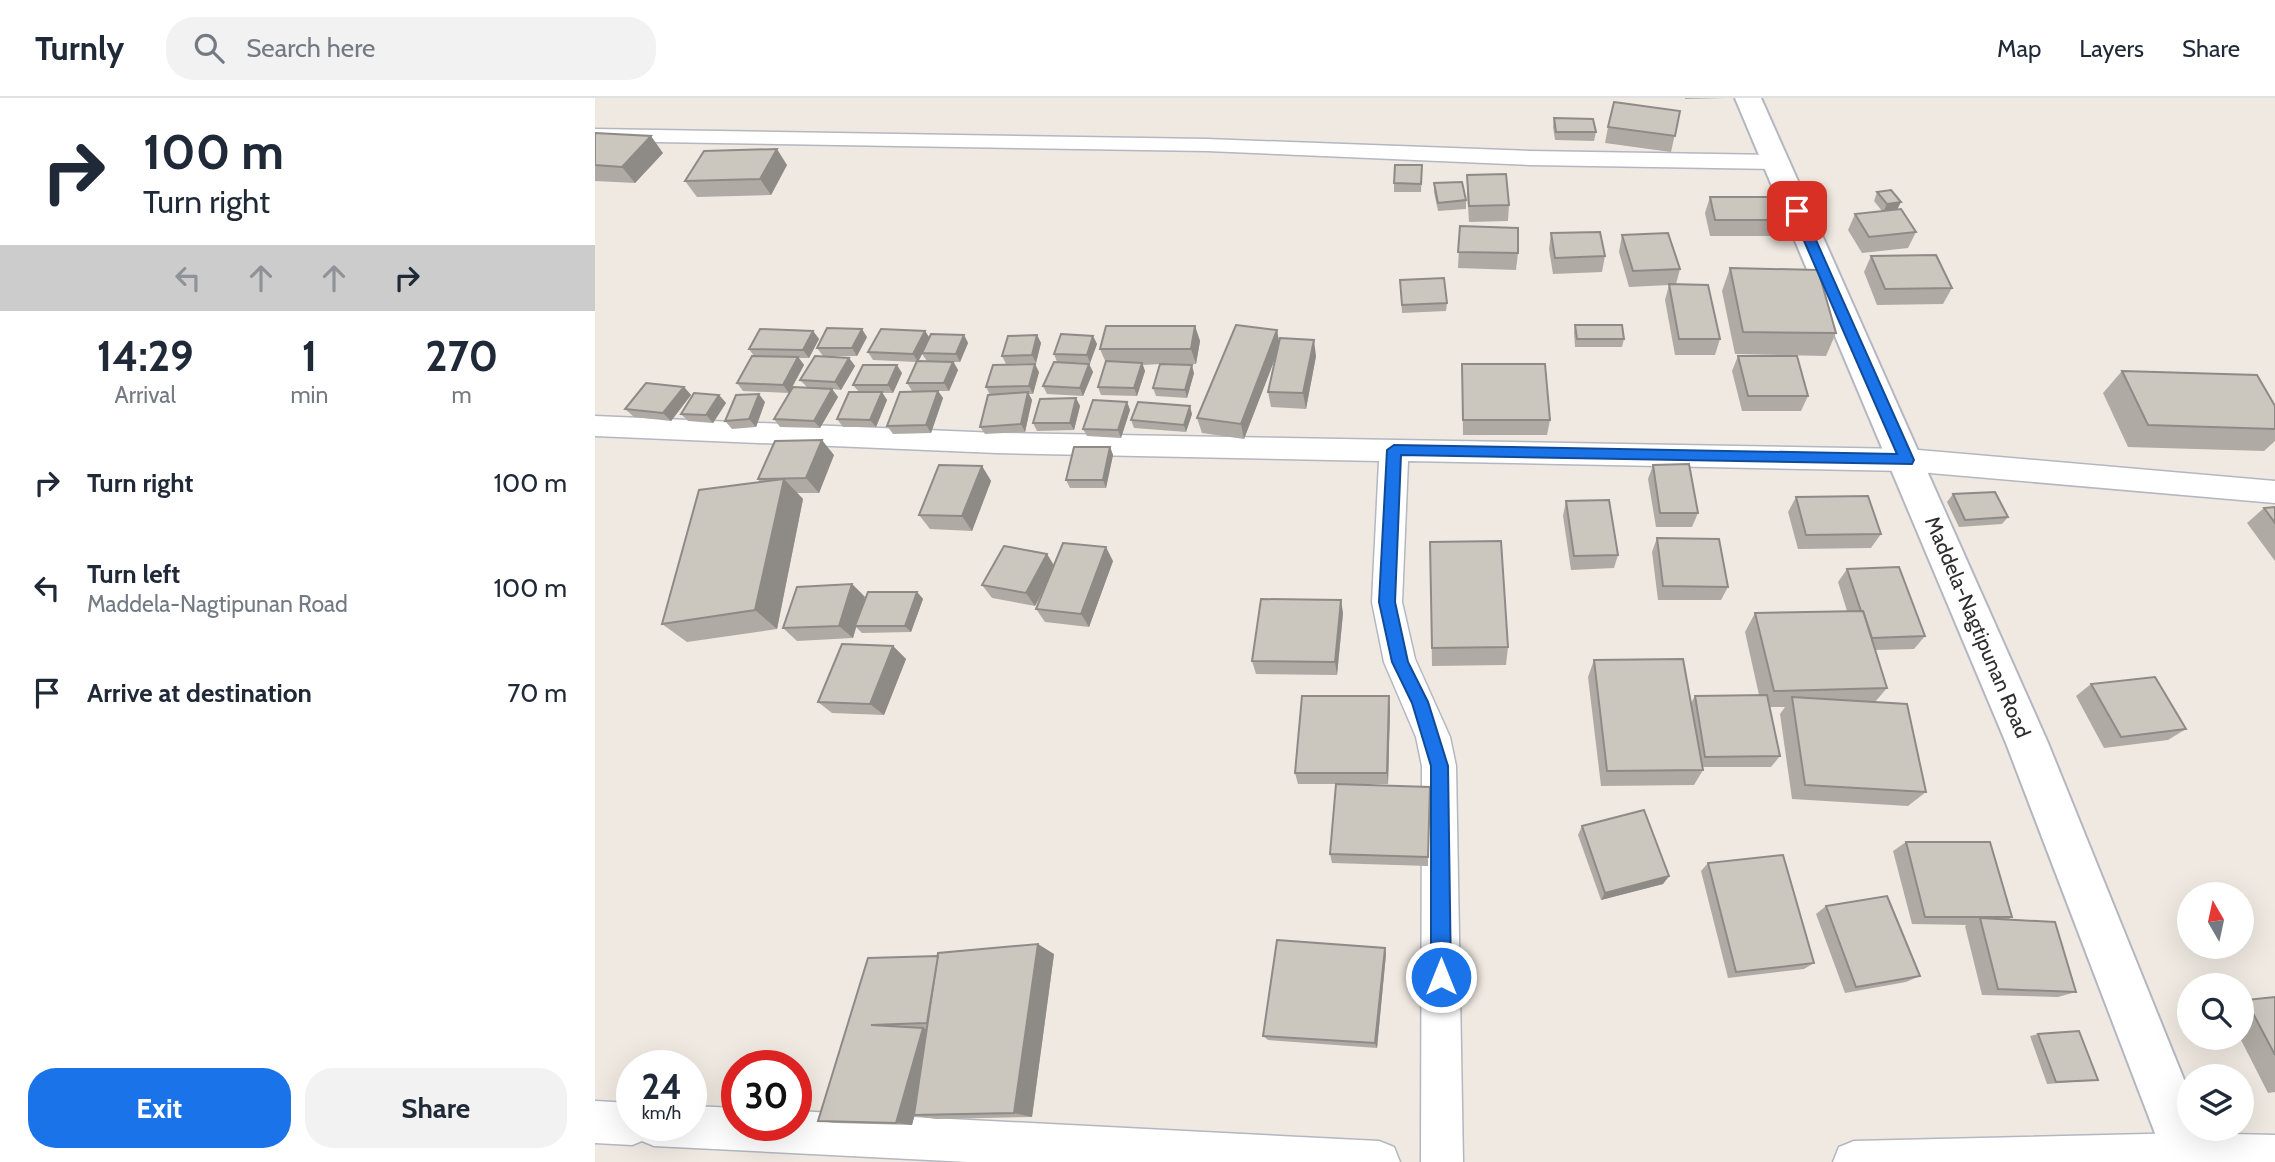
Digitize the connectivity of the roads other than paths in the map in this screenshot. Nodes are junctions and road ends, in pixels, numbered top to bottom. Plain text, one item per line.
1 (1748, 98) edge
2 (595, 135) edge
3 (1776, 162) junction
4 (595, 426) edge
5 (1394, 450) junction
6 (1907, 460) junction
7 (2275, 492) edge
8 (595, 1122) edge
9 (616, 1123) edge
10 (707, 1128) edge
11 (2275, 1156) edge
12 (2190, 1158) edge
13 (1379, 1162) edge
14 (1442, 1162) edge
15 (1854, 1162) edge

1 - 3 main road, Maddela-Nagtipunan Road
2 - 3 street
3 - 6 main road, Maddela-Nagtipunan Road
4 - 5 street
5 - 6 street
5 - 14 street
6 - 7 street
6 - 12 main road, Maddela-Nagtipunan Road
8 - 9 street
10 - 13 street
11 - 12 street
12 - 15 street

